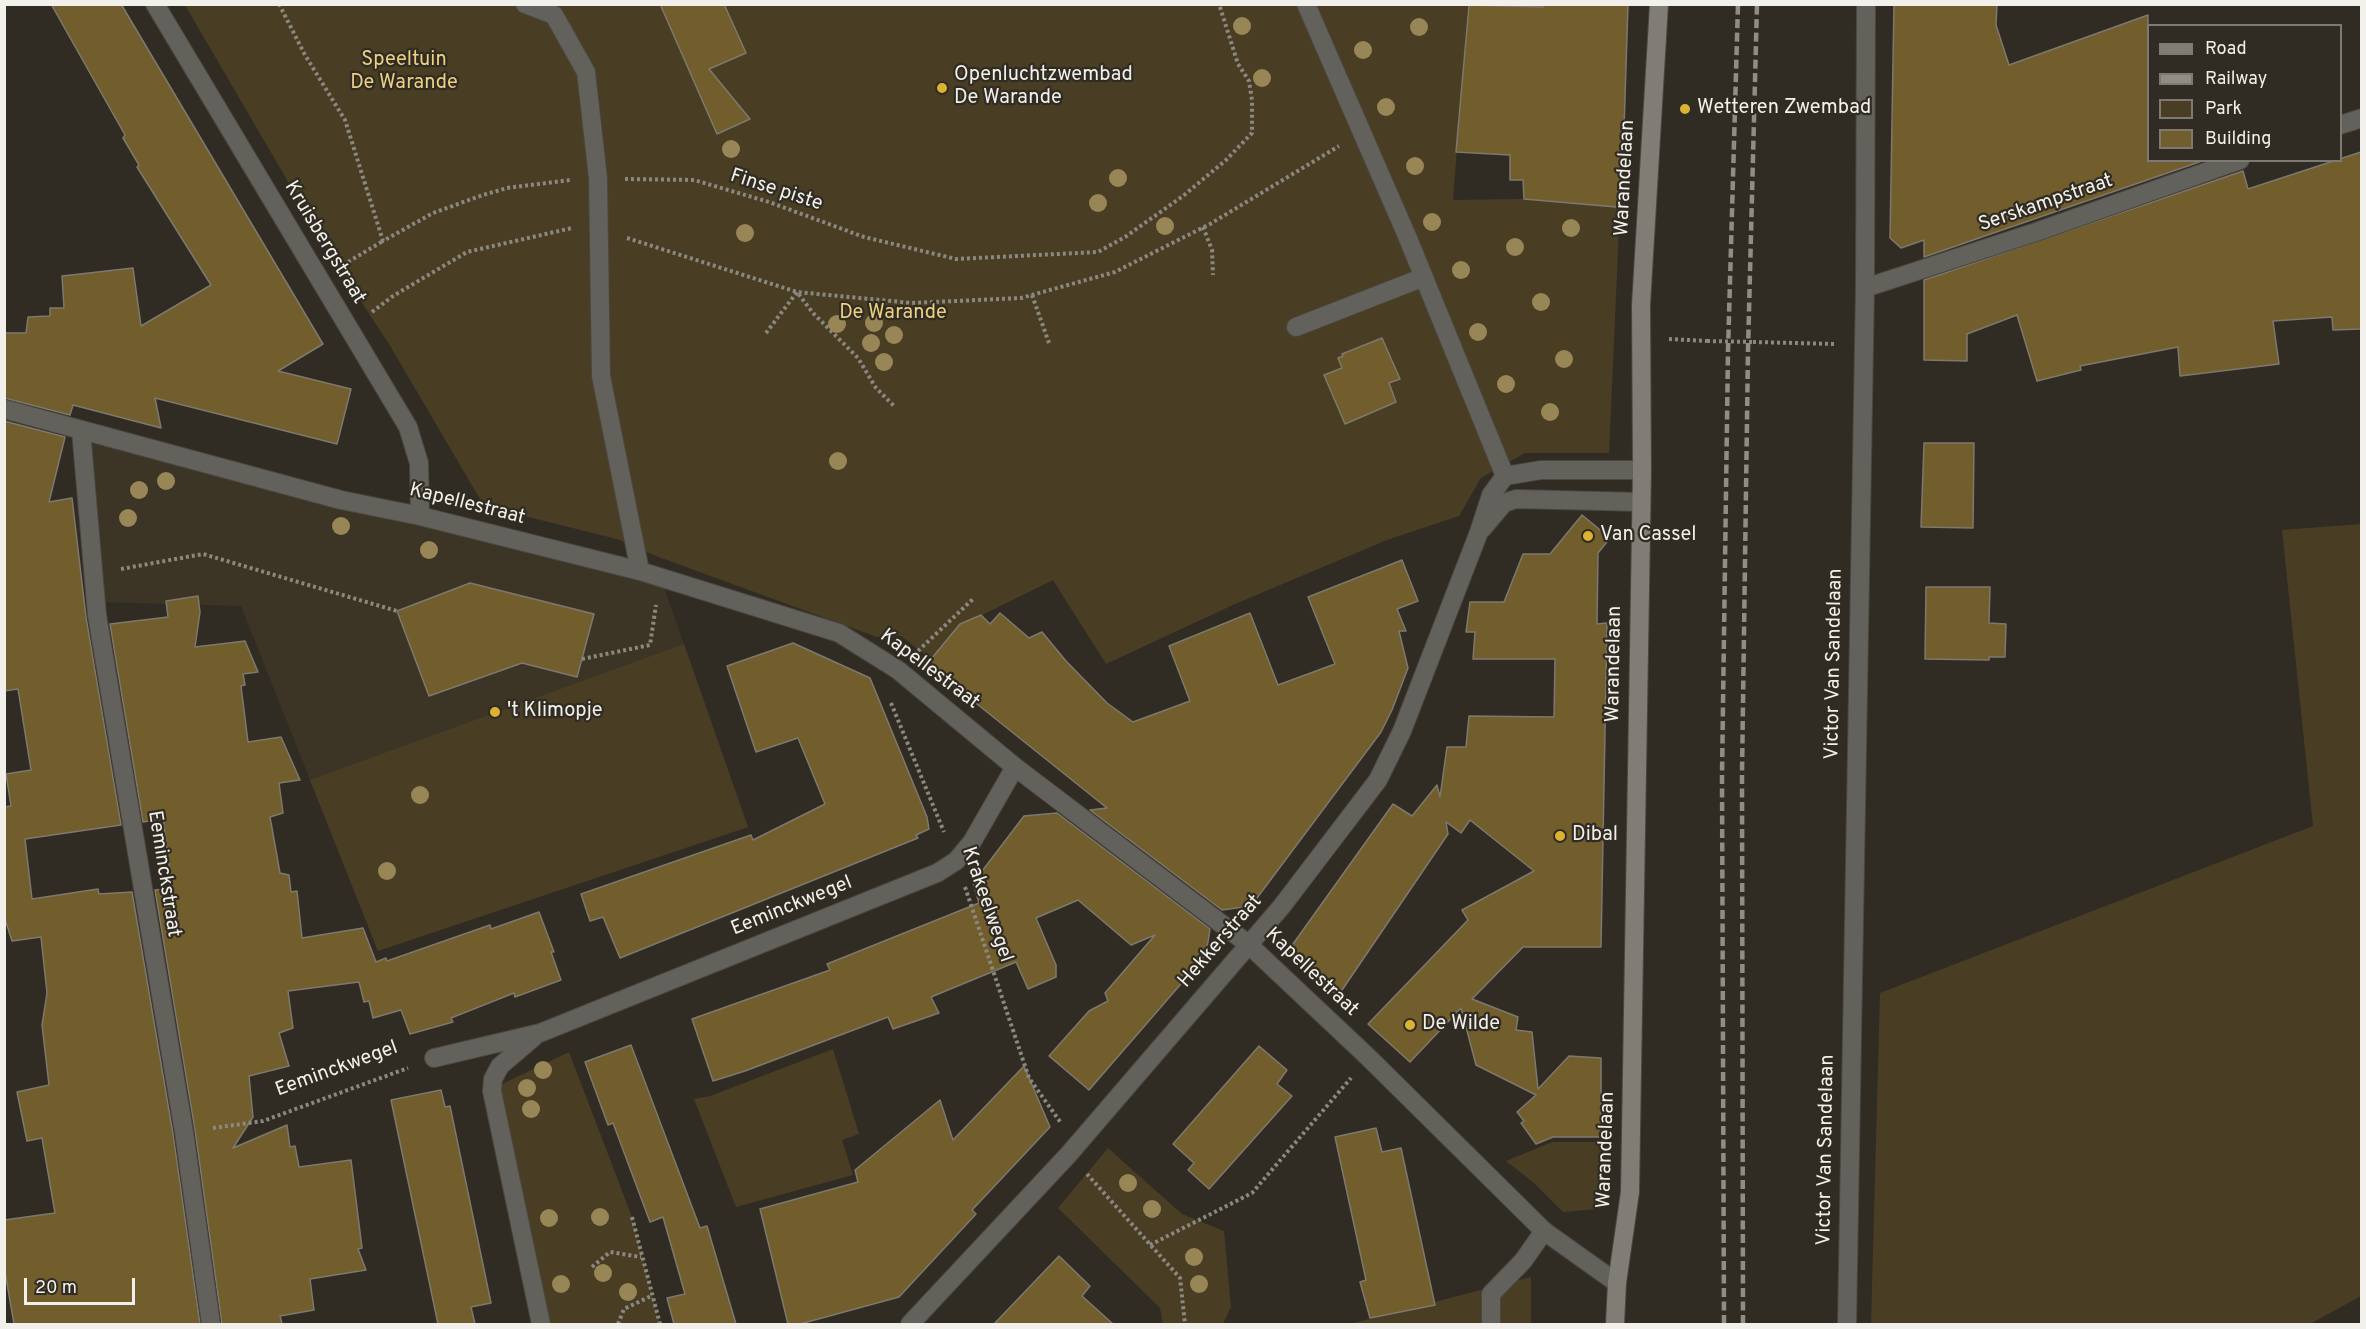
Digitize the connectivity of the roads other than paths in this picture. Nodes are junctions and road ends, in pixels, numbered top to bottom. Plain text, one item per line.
1 (155, 4) edge
2 (525, 4) edge
3 (1306, 4) edge
4 (1659, 4) edge
5 (1866, 4) edge
6 (2361, 118) edge
7 (2342, 124) edge
8 (2234, 162) edge
9 (1424, 277) junction
10 (1865, 288) junction
11 (1296, 327) dead end
12 (4, 409) edge
13 (81, 430) junction
14 (1642, 470) junction
15 (1505, 476) junction
16 (1640, 502) junction
17 (420, 516) junction
18 (1479, 532) junction
19 (640, 571) junction
20 (1015, 768) junction
21 (1248, 944) junction
22 (540, 1033) junction
23 (434, 1058) road end
24 (1544, 1231) junction
25 (1617, 1283) junction
26 (211, 1324) edge
27 (541, 1324) edge
28 (910, 1324) edge
29 (1491, 1324) edge
30 (1615, 1324) edge
31 (1847, 1324) edge

1 - 17 street, Kruisbergstraat
2 - 19 street
3 - 9 street
4 - 14 main road, Warandelaan
5 - 10 street, Victor Van Sandelaan
6 - 7 street
8 - 10 street, Serskampstraat
9 - 11 street
9 - 15 street
10 - 31 street, Victor Van Sandelaan
12 - 13 street, Kapellestraat
13 - 17 street, Kapellestraat
13 - 26 street, Eeminckstraat
14 - 15 street
14 - 16 main road, Warandelaan
15 - 18 street, Hekkerstraat
16 - 18 street, Hekkerstraat
16 - 25 main road, Warandelaan
17 - 19 street, Kapellestraat
18 - 21 street, Hekkerstraat
19 - 20 street, Kapellestraat
20 - 21 street, Kapellestraat
20 - 22 street, Eeminckwegel
21 - 24 street, Kapellestraat
21 - 28 street, Hekkerstraat
22 - 23 street, Eeminckwegel
22 - 27 street, Eeminckwegel
24 - 25 street, Kapellestraat
24 - 29 street
25 - 30 main road, Warandelaan

